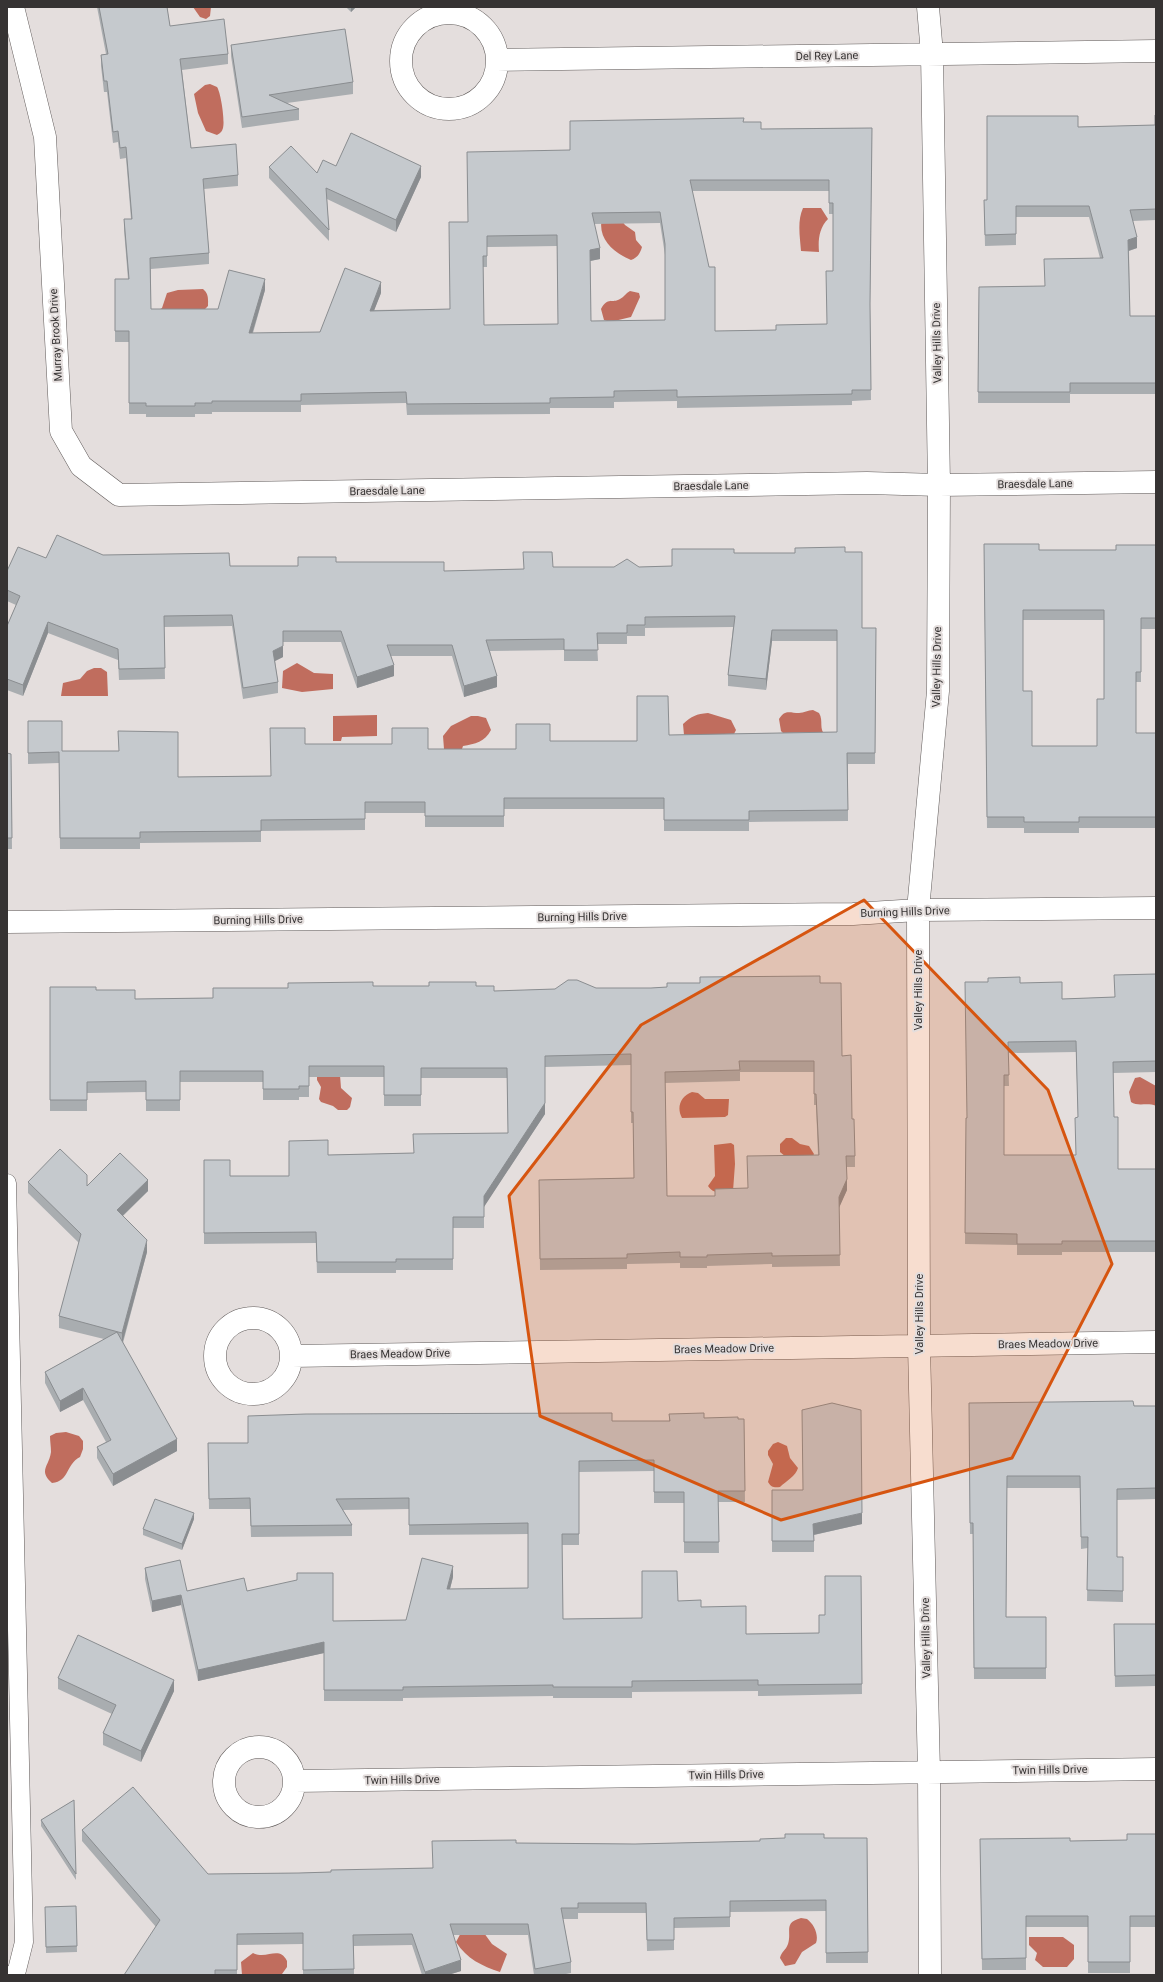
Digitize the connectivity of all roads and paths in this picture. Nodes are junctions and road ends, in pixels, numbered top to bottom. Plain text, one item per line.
1 (13, 7) edge
2 (928, 7) edge
3 (1156, 51) edge
4 (932, 54) junction
5 (497, 60) junction
6 (1156, 482) edge
7 (939, 485) junction
8 (267, 493) joint
9 (1156, 908) edge
10 (918, 910) junction
11 (7, 922) edge
12 (7, 1183) edge
13 (1156, 1342) edge
14 (919, 1346) junction
15 (292, 1356) dead end
16 (11, 1565) edge
17 (1156, 1769) edge
18 (929, 1772) junction
19 (295, 1781) dead end
20 (12, 1975) edge
21 (930, 1975) edge

1 - 8 street, Murray Brook Drive
2 - 4 street, Valley Hills Drive
3 - 4 street, Del Rey Lane
4 - 5 street, Del Rey Lane
4 - 7 street, Valley Hills Drive
5 - 5 street
6 - 7 street, Braesdale Lane
7 - 8 street, Braesdale Lane
7 - 10 street, Valley Hills Drive
9 - 10 street, Burning Hills Drive
10 - 11 street, Burning Hills Drive
10 - 14 street, Valley Hills Drive
12 - 16 lane
13 - 14 street, Braes Meadow Drive
14 - 15 street, Braes Meadow Drive
14 - 18 street, Valley Hills Drive
16 - 20 lane
17 - 18 street, Twin Hills Drive
18 - 19 street, Twin Hills Drive
18 - 21 street, Valley Hills Drive

